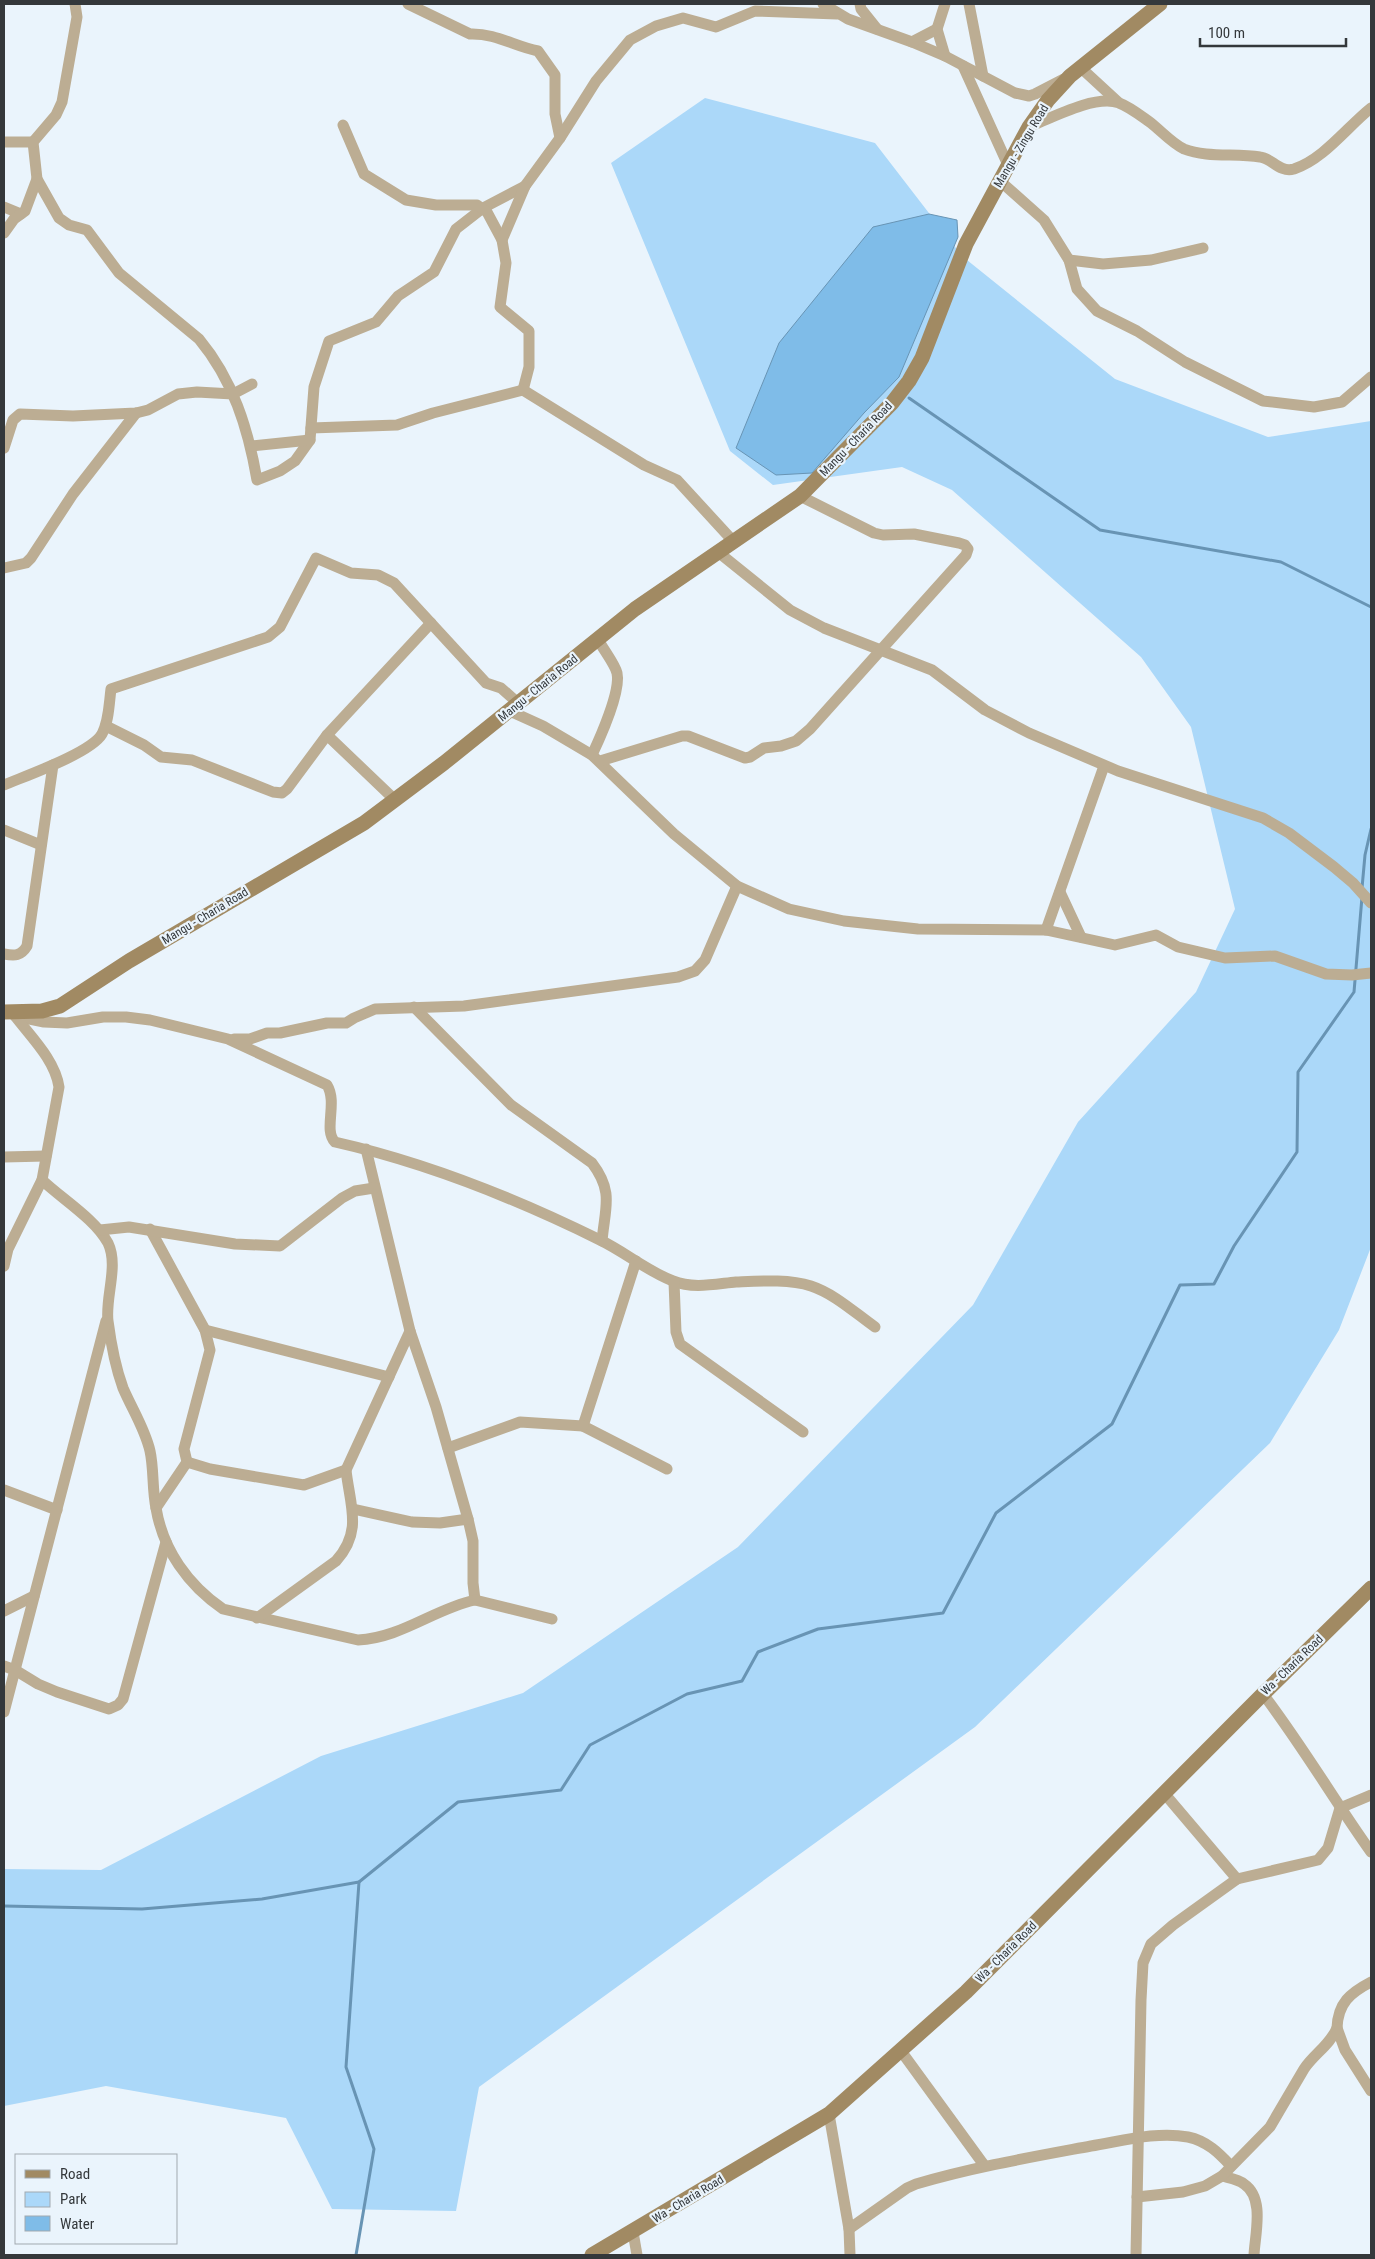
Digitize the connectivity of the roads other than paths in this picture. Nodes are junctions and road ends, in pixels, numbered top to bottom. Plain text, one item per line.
1 (75, 4) edge
2 (408, 4) edge
3 (822, 4) edge
4 (860, 4) edge
5 (944, 4) edge
6 (969, 4) edge
7 (1160, 4) edge
8 (837, 14) junction
9 (937, 29) junction
10 (877, 30) junction
11 (912, 42) junction
12 (945, 56) junction
13 (963, 66) junction
14 (1075, 71) junction
15 (983, 76) junction
16 (1118, 102) junction
17 (1371, 108) edge
18 (343, 126) dead end
19 (1029, 127) junction
20 (560, 138) junction
21 (4, 142) edge
22 (33, 142) junction
23 (1008, 165) junction
24 (37, 179) junction
25 (1000, 181) junction
26 (525, 186) junction
27 (4, 206) edge
28 (483, 208) junction
29 (21, 214) junction
30 (4, 233) edge
31 (502, 240) junction
32 (966, 244) joint
33 (1203, 248) dead end
34 (1069, 260) junction
35 (1371, 376) edge
36 (252, 384) dead end
37 (524, 390) junction
38 (234, 394) junction
39 (136, 413) junction
40 (310, 434) junction
41 (251, 446) junction
42 (4, 448) edge
43 (800, 496) junction
44 (733, 541) junction
45 (718, 552) junction
46 (4, 568) edge
47 (431, 623) junction
48 (598, 639) junction
49 (880, 649) junction
50 (514, 707) junction
51 (106, 726) junction
52 (327, 735) junction
53 (596, 758) junction
54 (53, 764) junction
55 (1104, 766) junction
56 (4, 785) edge
57 (395, 800) junction
58 (4, 830) edge
59 (41, 846) junction
60 (737, 886) junction
61 (1060, 892) junction
62 (1371, 904) edge
63 (1046, 930) junction
64 (1081, 937) junction
65 (4, 954) edge
66 (1371, 973) edge
67 (414, 1007) junction
68 (8, 1014) edge
69 (228, 1040) junction
70 (366, 1149) junction
71 (46, 1156) junction
72 (4, 1157) edge
73 (42, 1180) junction
74 (374, 1188) junction
75 (150, 1229) junction
76 (100, 1230) junction
77 (602, 1241) junction
78 (636, 1261) junction
79 (4, 1266) edge
80 (674, 1282) junction
81 (108, 1315) junction
82 (875, 1327) dead end
83 (206, 1330) junction
84 (410, 1331) junction
85 (389, 1377) junction
86 (583, 1426) junction
87 (803, 1432) dead end
88 (448, 1448) junction
89 (187, 1462) junction
90 (667, 1469) dead end
91 (346, 1470) junction
92 (4, 1490) edge
93 (156, 1508) junction
94 (353, 1509) junction
95 (56, 1510) junction
96 (468, 1519) junction
97 (166, 1542) junction
98 (1371, 1588) edge
99 (34, 1596) junction
100 (475, 1600) junction
101 (4, 1610) edge
102 (257, 1618) junction
103 (552, 1619) dead end
104 (9, 1668) edge
105 (1263, 1694) junction
106 (4, 1712) edge
107 (1164, 1793) junction
108 (1371, 1795) edge
109 (1340, 1808) junction
110 (1371, 1852) edge
111 (1237, 1879) junction
112 (1371, 1982) edge
113 (1337, 2028) junction
114 (900, 2051) junction
115 (1371, 2091) edge
116 (829, 2114) junction
117 (1138, 2138) junction
118 (984, 2165) junction
119 (1231, 2166) junction
120 (1222, 2176) junction
121 (1137, 2197) junction
122 (849, 2229) junction
123 (633, 2232) junction
124 (592, 2255) edge
125 (637, 2255) edge
126 (850, 2255) edge
127 (1136, 2255) edge
128 (1254, 2255) edge

1 - 22 street
2 - 20 street
3 - 8 street
4 - 10 street
5 - 9 street
6 - 15 street
7 - 14 street, Mangu - Zingu Road
8 - 10 street
8 - 20 street
9 - 11 street
9 - 12 street
10 - 11 street
11 - 12 street
12 - 13 street
13 - 15 street
13 - 23 street
14 - 15 street
14 - 16 street
14 - 19 street, Mangu - Zingu Road
16 - 17 street
16 - 19 street
18 - 28 street
19 - 23 street, Mangu - Zingu Road
20 - 26 street
21 - 22 street
22 - 24 street
23 - 25 street, Mangu - Zingu Road
24 - 29 street
24 - 38 street
25 - 32 street, Mangu - Zingu Road
25 - 34 street
26 - 28 street
26 - 31 street
27 - 29 street
28 - 31 street
28 - 40 street
29 - 30 street
31 - 37 street
32 - 43 street, Mangu - Charia Road
33 - 34 street
34 - 35 street
36 - 38 street
37 - 40 street
37 - 44 street
38 - 39 street
38 - 41 street
39 - 42 street
39 - 46 street
40 - 41 street
40 - 41 street
43 - 44 street, Mangu - Charia Road
43 - 49 street
44 - 45 street, Mangu - Charia Road
45 - 48 street, Mangu - Charia Road
45 - 49 street
47 - 50 street
47 - 51 street
47 - 52 street
48 - 50 street, Mangu - Charia Road
48 - 53 street
49 - 53 street
49 - 55 street
50 - 53 street
50 - 57 street, Mangu - Charia Road
51 - 52 street
51 - 54 street
52 - 57 street
53 - 60 street
54 - 56 street
54 - 59 street
55 - 61 street
55 - 62 street
57 - 68 street, Mangu - Charia Road
58 - 59 street
59 - 65 street
60 - 63 street
60 - 67 street
61 - 63 street
61 - 64 street
63 - 64 street
64 - 66 street
67 - 69 street
67 - 77 street
68 - 69 street
68 - 71 street
69 - 70 street
70 - 74 street
70 - 77 street
71 - 72 street
71 - 73 street
73 - 76 street
73 - 79 street
74 - 75 street
74 - 84 street
75 - 76 street
75 - 83 street
76 - 81 street
77 - 78 street
78 - 80 street
78 - 86 street
80 - 82 street
80 - 87 street
81 - 93 street
81 - 95 street
83 - 85 street
83 - 89 street
84 - 85 street
84 - 88 street
85 - 91 street
86 - 88 street
86 - 90 street
88 - 96 street
89 - 91 street
89 - 93 street
91 - 94 street
92 - 95 street
93 - 97 street
94 - 96 street
94 - 102 street
95 - 99 street
96 - 100 street
97 - 102 street
97 - 104 street
98 - 105 street, Wa - Charia Road
99 - 101 street
99 - 104 street
100 - 102 street
100 - 103 street
104 - 106 street
105 - 107 street, Wa - Charia Road
105 - 109 street
107 - 111 street
107 - 114 street, Wa - Charia Road
108 - 109 street
109 - 110 street
109 - 111 street
111 - 117 street
112 - 113 street
113 - 115 street
113 - 119 street
114 - 116 street, Wa - Charia Road
114 - 118 street
116 - 122 street
116 - 123 street, Wa - Charia Road
117 - 118 street
117 - 119 street
117 - 121 street
118 - 122 street
119 - 120 street
120 - 121 street
120 - 128 street
121 - 127 street
122 - 126 street
123 - 124 street, Wa - Charia Road
123 - 125 street

